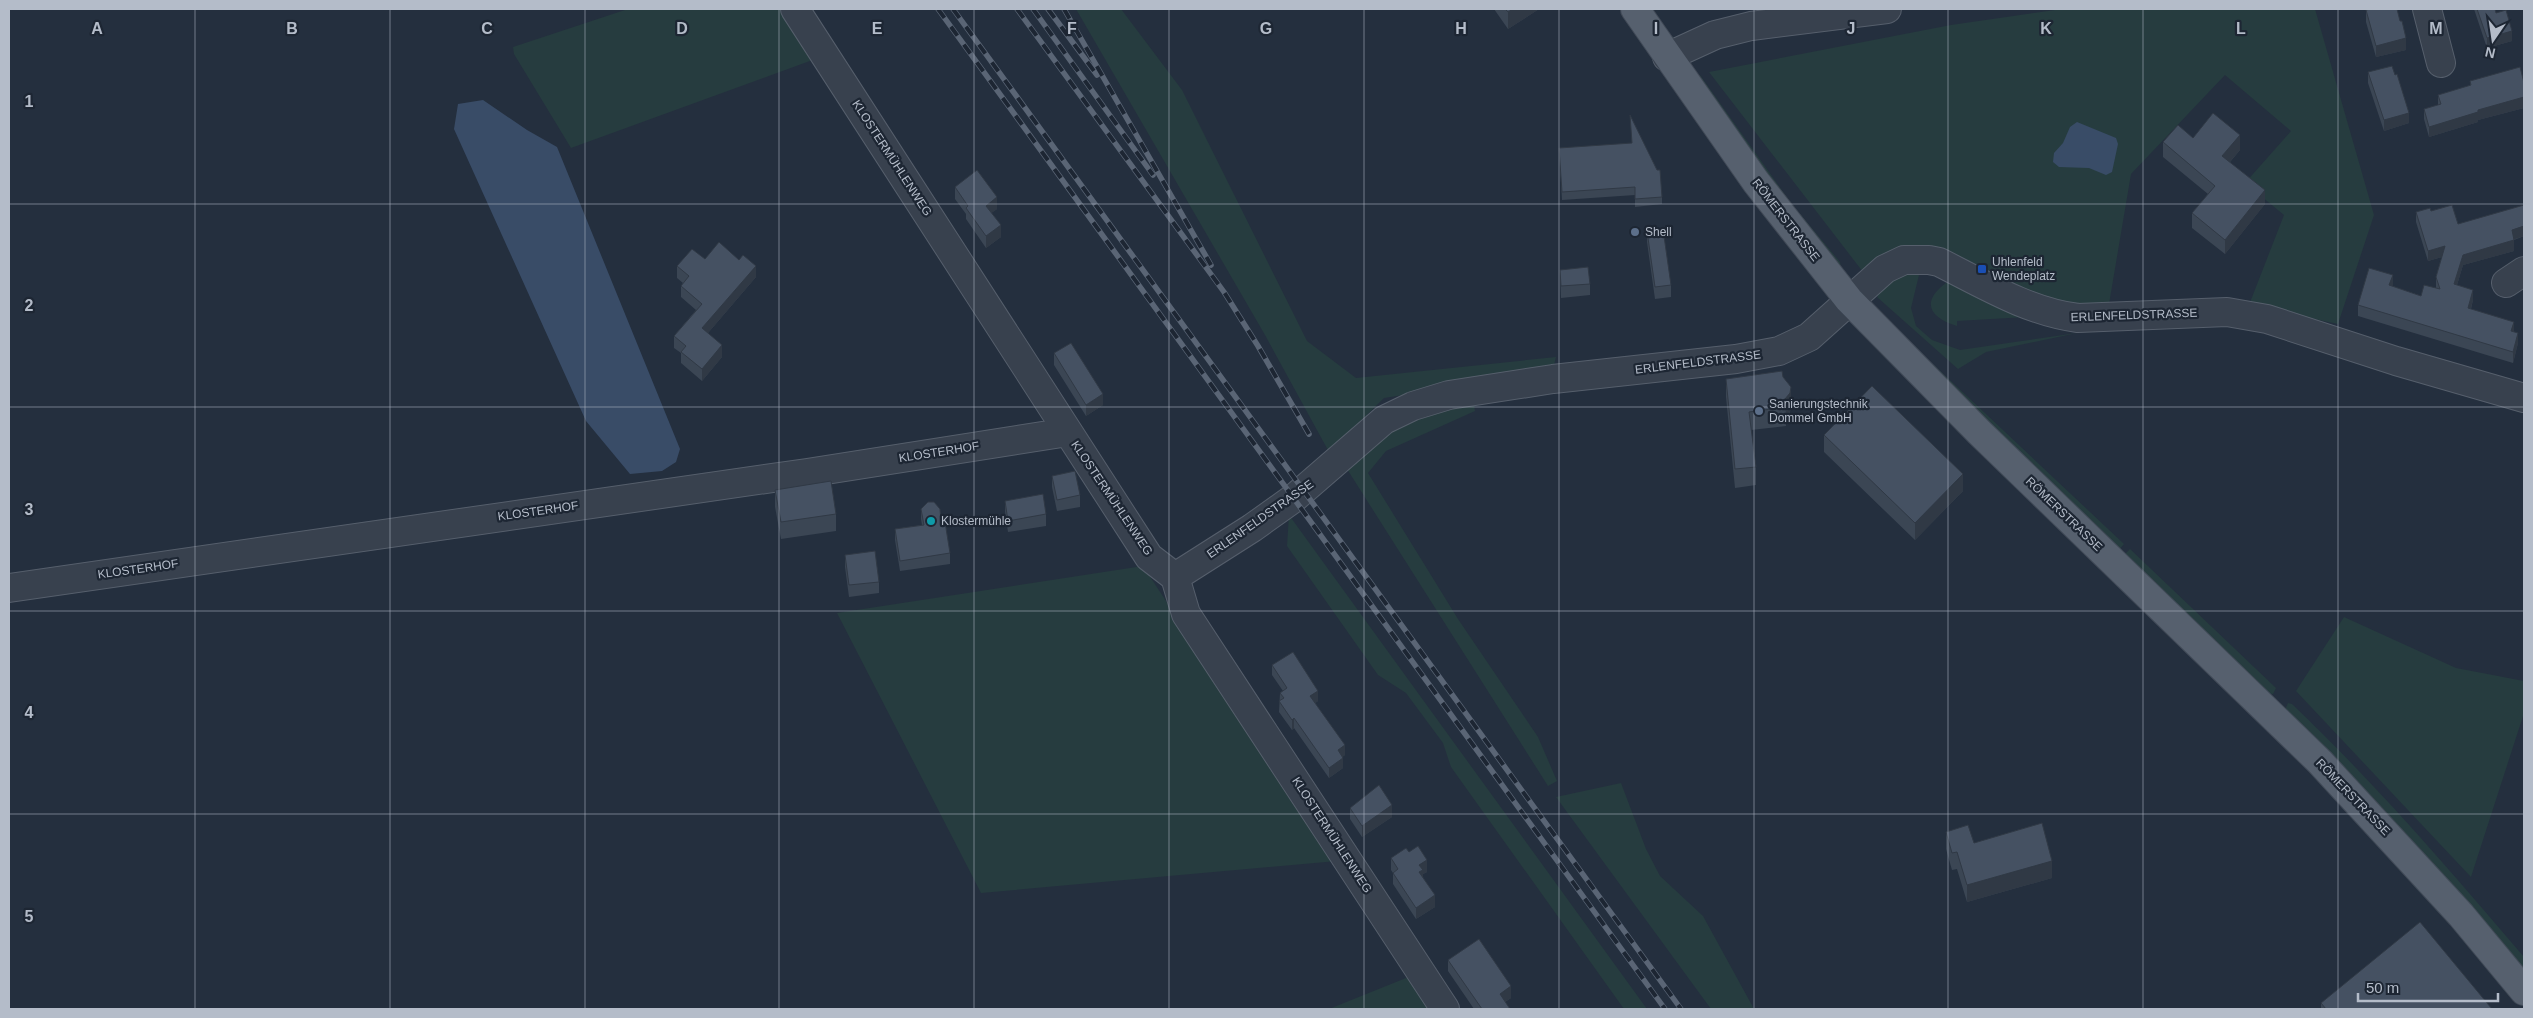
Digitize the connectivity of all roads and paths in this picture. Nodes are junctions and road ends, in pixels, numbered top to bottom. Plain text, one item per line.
1 (795, 9) edge
2 (1636, 9) edge
3 (1887, 9) edge
4 (2427, 9) edge
5 (1667, 57) junction
6 (2441, 63) dead end
7 (1849, 300) junction
8 (2524, 398) edge
9 (1068, 432) junction
10 (1175, 577) junction
11 (9, 588) edge
12 (2524, 991) edge
13 (1445, 1009) edge

1 - 9 street, KLOSTERMÜHLENWEG
2 - 5 main road, RÖMERSTRASSE
3 - 5 street
4 - 6 street
5 - 7 main road, RÖMERSTRASSE
7 - 8 street, ERLENFELDSTRASSE
7 - 10 street, ERLENFELDSTRASSE
7 - 12 main road, RÖMERSTRASSE
9 - 10 street, KLOSTERMÜHLENWEG
9 - 11 street, KLOSTERHOF
10 - 13 street, KLOSTERMÜHLENWEG

